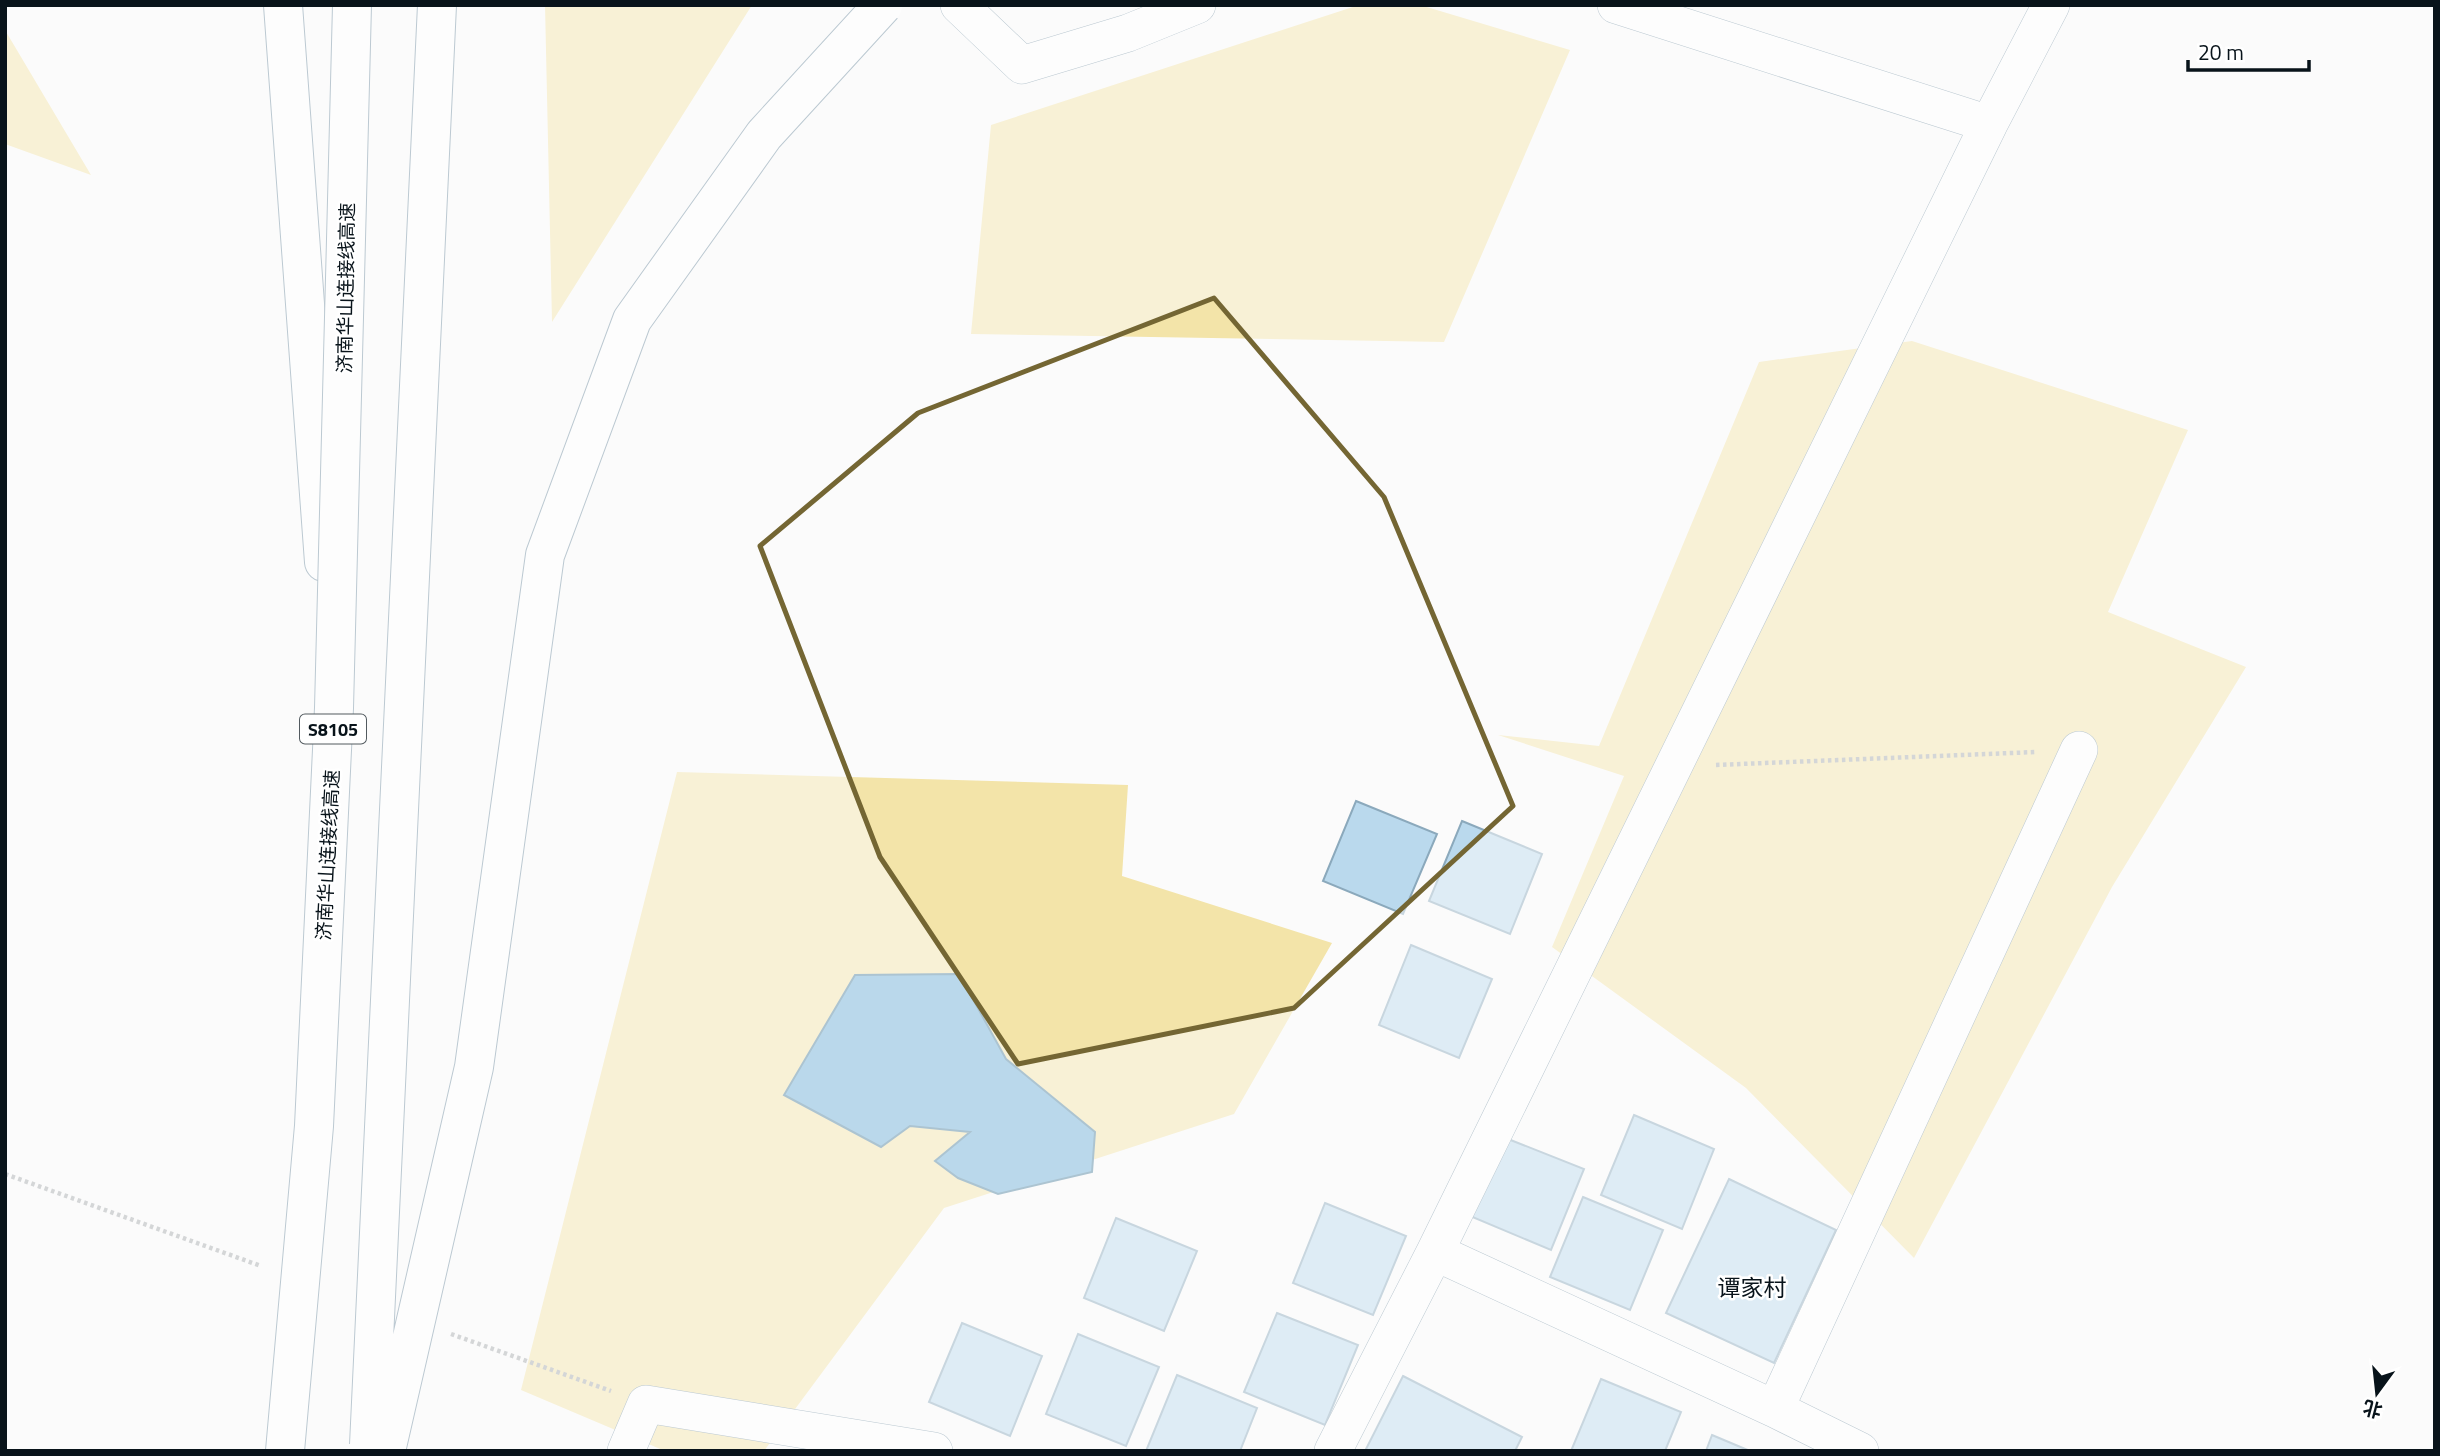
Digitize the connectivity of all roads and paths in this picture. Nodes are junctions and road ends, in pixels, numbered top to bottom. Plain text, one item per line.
1 (283, 5) edge
2 (352, 5) edge
3 (437, 5) edge
4 (883, 5) edge
5 (959, 5) edge
6 (1197, 5) edge
7 (1616, 5) edge
8 (2051, 5) edge
9 (1989, 124) junction
10 (334, 708) junction
11 (2079, 750) joint
12 (1673, 767) junction
13 (1435, 1252) junction
14 (1774, 1409) junction
15 (285, 1451) edge
16 (369, 1451) edge
17 (386, 1451) edge
18 (626, 1451) edge
19 (934, 1451) edge
20 (1333, 1451) edge
21 (1860, 1451) edge

1 - 10 highway, bridge
2 - 10 highway, 济南华山连接线高速 / S8105, bridge
3 - 16 highway, bridge
4 - 17 highway, bridge
5 - 6 street
7 - 9 street
8 - 9 street
9 - 12 street
10 - 15 highway, 济南华山连接线高速 / S8105, bridge
11 - 12 path
11 - 14 street
12 - 13 street
13 - 14 street
13 - 20 street
14 - 21 street
18 - 19 street

